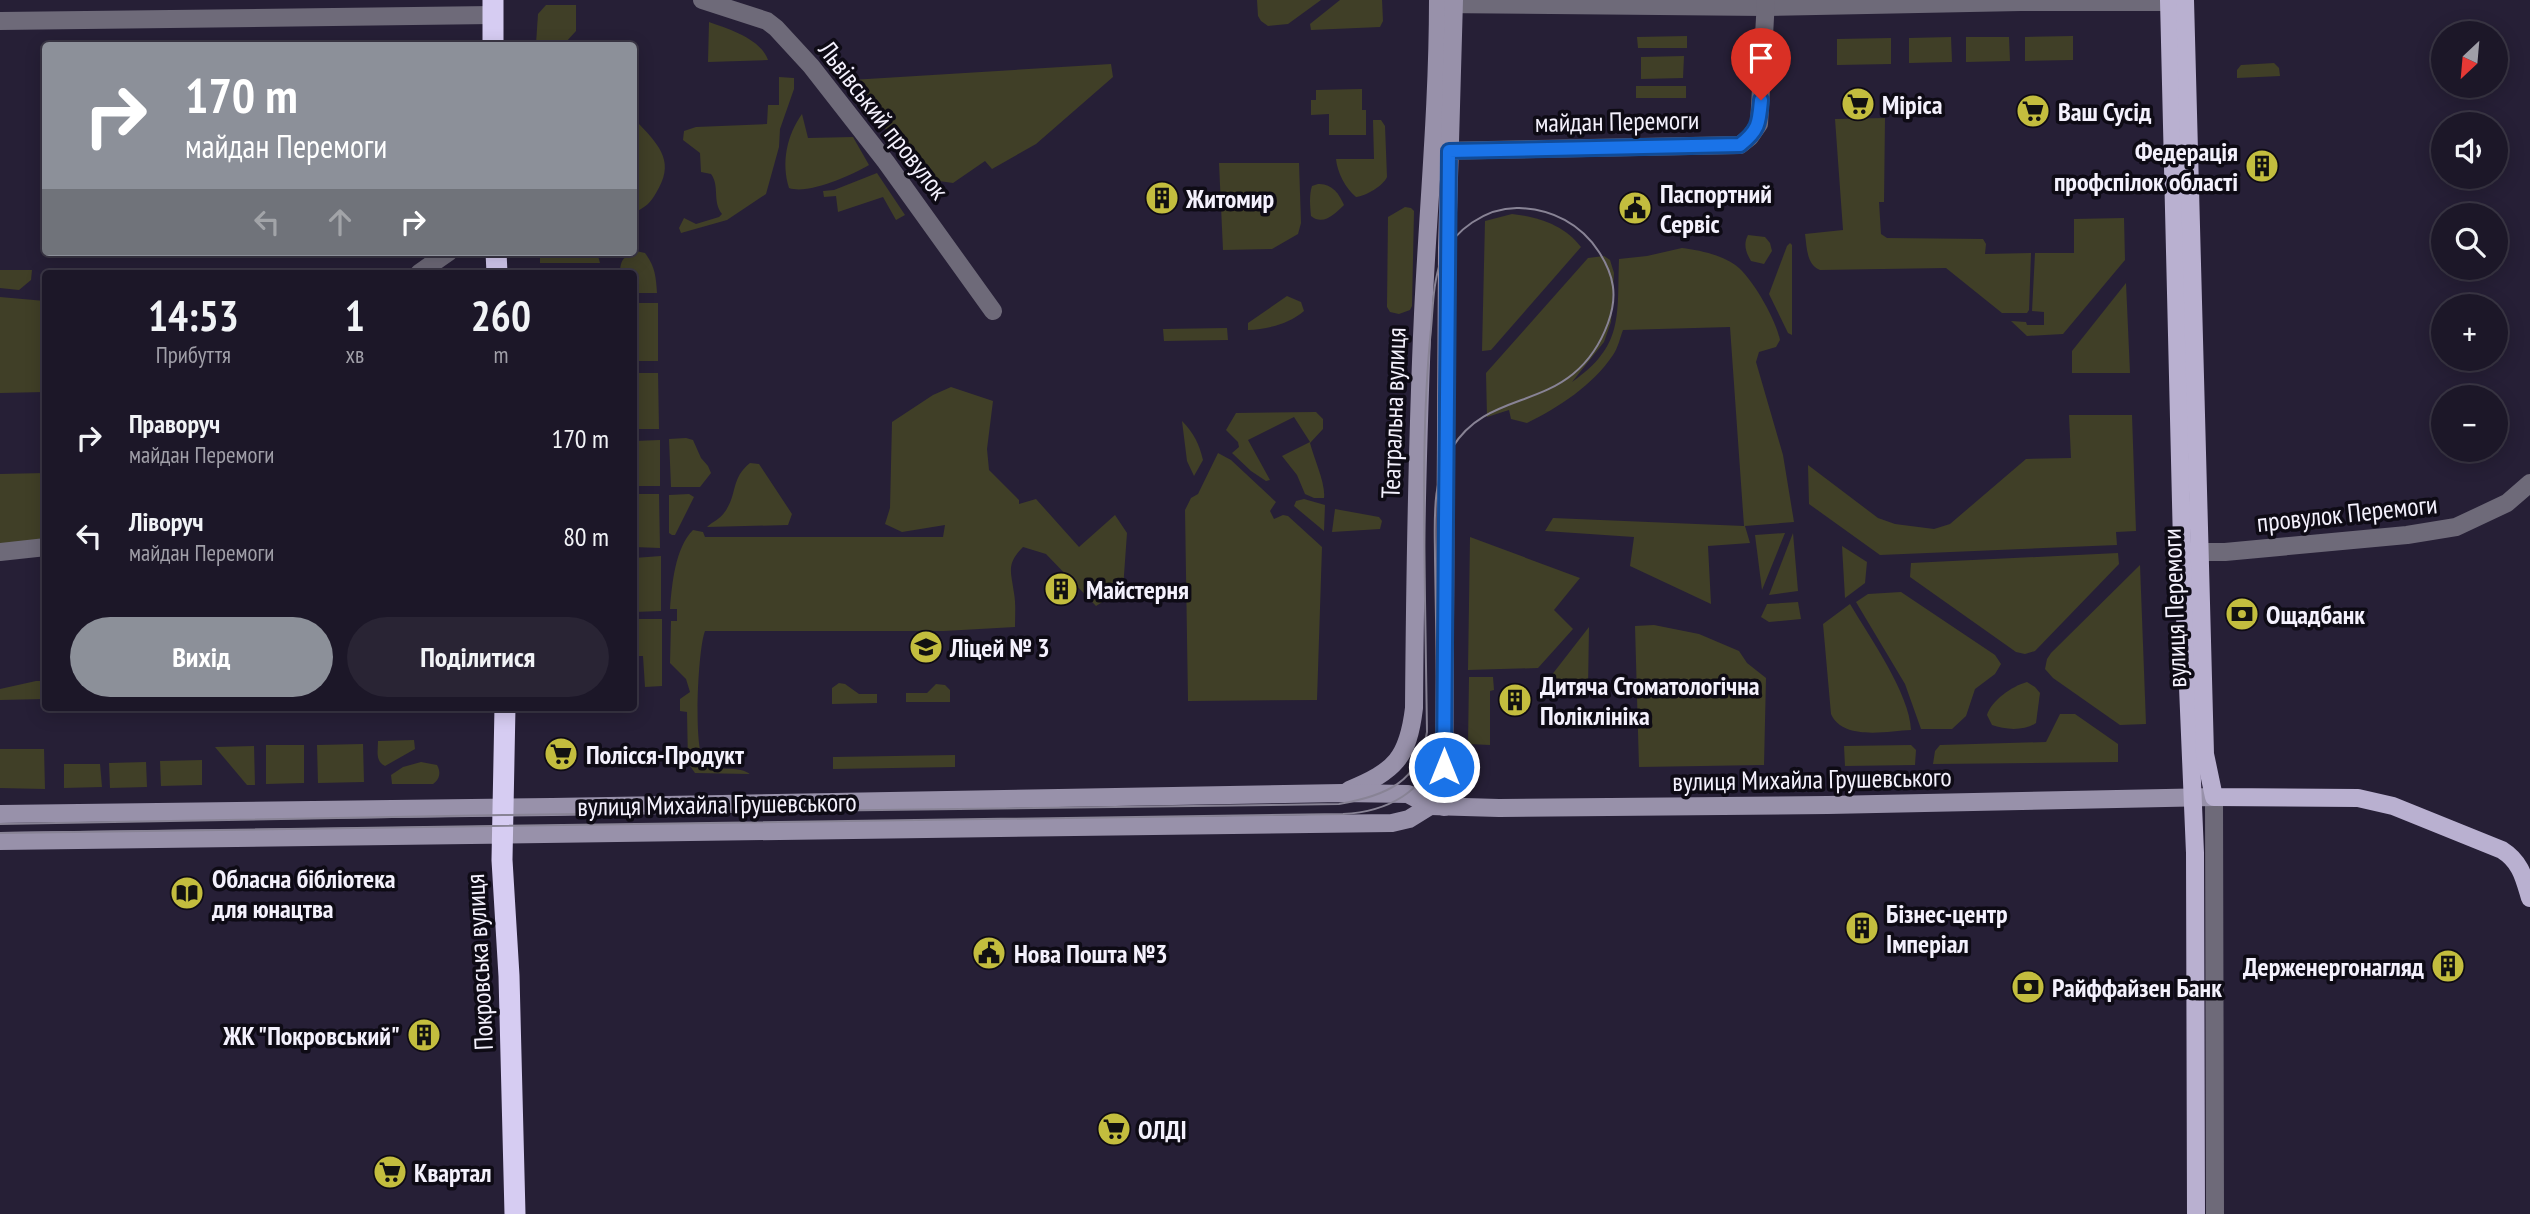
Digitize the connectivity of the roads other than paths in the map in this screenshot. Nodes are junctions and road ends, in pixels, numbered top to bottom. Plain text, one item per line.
1 (702, 0) edge
2 (2021, 1) edge
3 (2177, 1) edge
4 (1446, 2) edge
5 (1766, 3) edge
6 (493, 8) edge
7 (0, 21) edge
8 (494, 42) edge
9 (1441, 151) junction
10 (443, 256) edge
11 (423, 270) edge
12 (993, 311) dead end
13 (2530, 483) edge
14 (42, 547) edge
15 (0, 552) edge
16 (2199, 552) junction
17 (505, 711) edge
18 (1342, 793) junction
19 (2214, 797) junction
20 (2194, 798) junction
21 (1437, 806) junction
22 (504, 807) junction
23 (0, 814) edge
24 (502, 834) junction
25 (0, 841) edge
26 (2522, 859) edge
27 (2530, 898) edge
28 (515, 1214) edge
29 (2196, 1214) edge
30 (2216, 1214) edge

1 - 12 street, Львівський провулок
2 - 3 street
2 - 5 street
3 - 16 main road, вулиця Перемоги
3 - 20 main road, вулиця Перемоги
4 - 5 street
4 - 9 main road, Театральна вулиця
5 - 9 street, майдан Перемоги
6 - 7 street
6 - 8 highway
9 - 18 main road, Театральна вулиця
9 - 21 main road, Театральна вулиця
10 - 11 street
13 - 16 street, провулок Перемоги
14 - 15 street
16 - 19 main road, вулиця Перемоги
17 - 22 highway, Покровська вулиця
18 - 21 main road, вулиця Михайла Грушевського
18 - 22 main road, вулиця Михайла Грушевського
19 - 20 main road, вулиця Михайла Грушевського
19 - 26 main road
19 - 30 street, вулиця Перемоги
20 - 21 main road, вулиця Михайла Грушевського
20 - 29 main road, вулиця Перемоги
21 - 24 main road, вулиця Михайла Грушевського
22 - 23 main road, вулиця Михайла Грушевського
22 - 24 highway, Покровська вулиця
24 - 25 main road, вулиця Михайла Грушевського
24 - 28 highway, Покровська вулиця
26 - 27 main road

